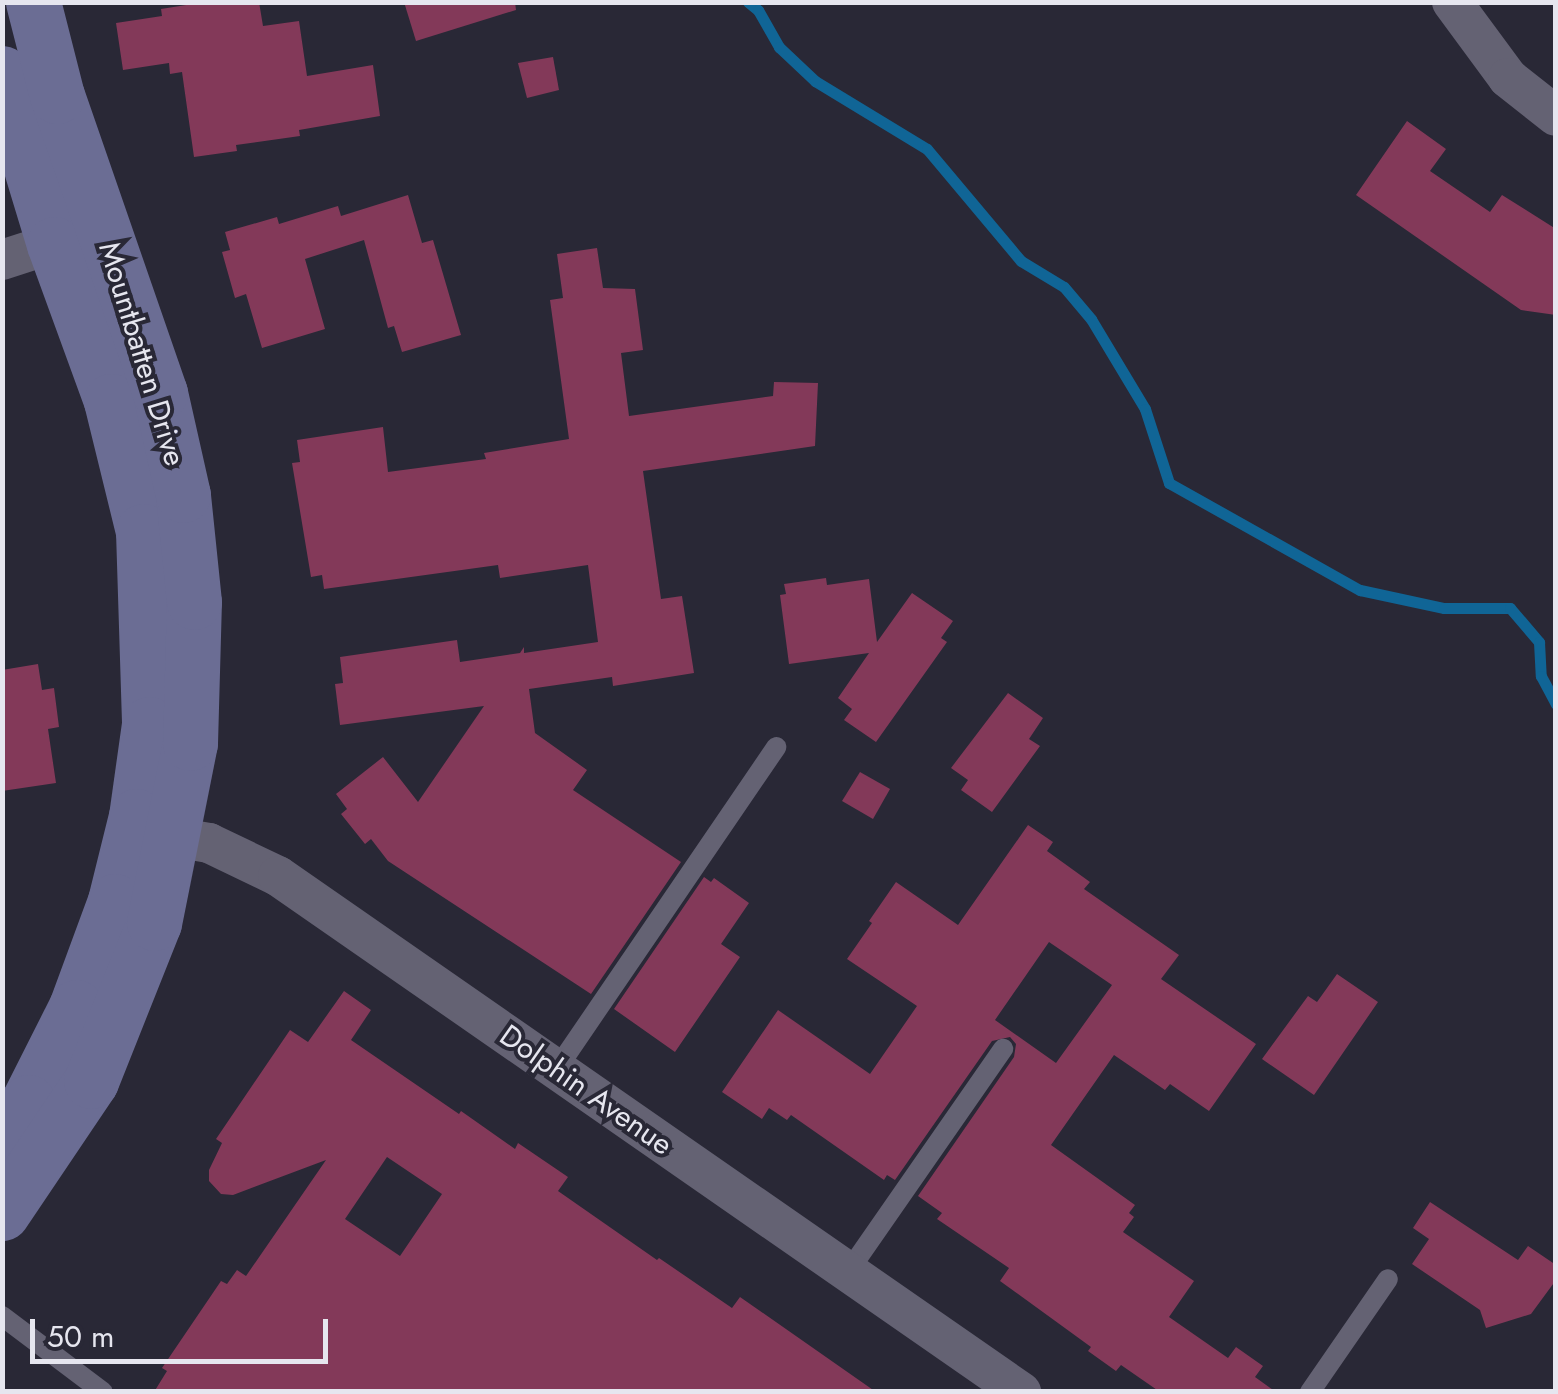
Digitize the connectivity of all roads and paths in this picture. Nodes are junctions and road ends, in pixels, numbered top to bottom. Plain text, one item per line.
1 (33, 2) edge
2 (1452, 2) edge
3 (2, 73) edge
4 (1556, 116) edge
5 (78, 236) junction
6 (2, 260) edge
7 (776, 747) dead end
8 (154, 834) junction
9 (1003, 1049) dead end
10 (556, 1070) junction
11 (2, 1141) edge
12 (2, 1213) edge
13 (848, 1272) junction
14 (1388, 1280) dead end
15 (2, 1316) edge
16 (103, 1392) edge
17 (1021, 1392) edge
18 (1310, 1392) edge

1 - 5 main road, Mountbatten Drive
2 - 4 street
3 - 5 main road, Mountbatten Drive
5 - 6 street
5 - 8 main road, Mountbatten Drive
7 - 10 lane
8 - 10 street, Dolphin Avenue
8 - 11 main road, Mountbatten Drive
8 - 12 main road, Mountbatten Drive
9 - 13 lane
10 - 13 street, Dolphin Avenue
13 - 17 street, Dolphin Avenue
14 - 18 lane
15 - 16 lane

